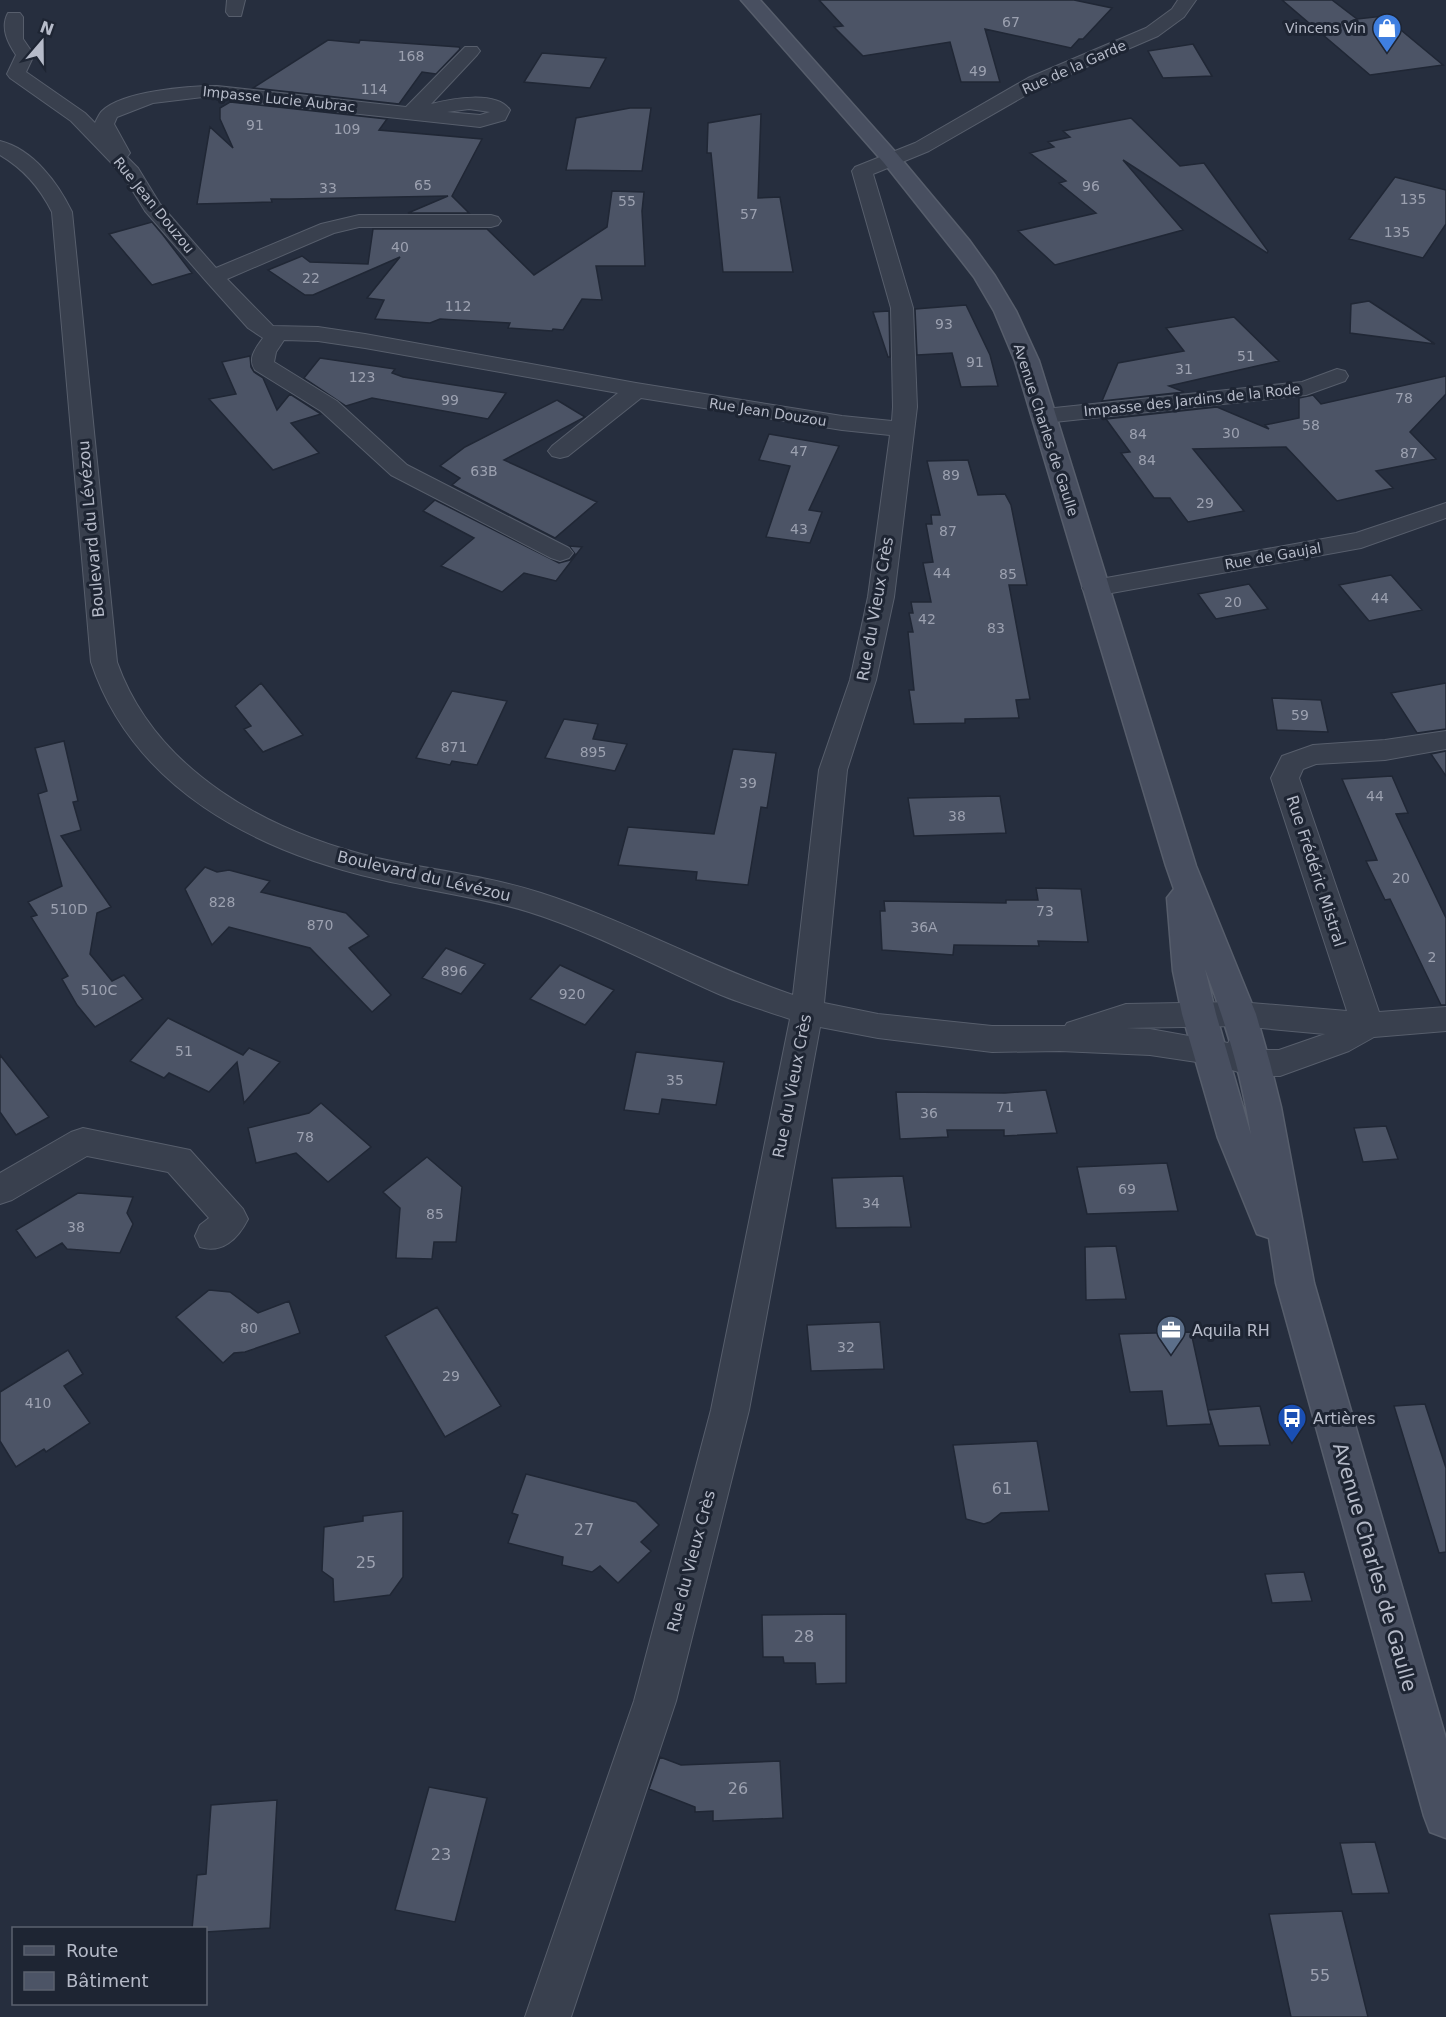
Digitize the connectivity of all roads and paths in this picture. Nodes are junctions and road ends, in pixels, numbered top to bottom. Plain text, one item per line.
1 (750, 0) edge
2 (1186, 0) edge
3 (14, 17) dead end
4 (471, 51) dead end
5 (0, 147) edge
6 (891, 159) junction
7 (131, 172) junction
8 (491, 221) dead end
9 (213, 277) junction
10 (277, 334) junction
11 (1336, 376) dead end
12 (636, 390) junction
13 (1045, 416) junction
14 (902, 429) junction
15 (560, 451) dead end
16 (1446, 510) edge
17 (560, 554) dead end
18 (1095, 588) junction
19 (1446, 740) edge
20 (1181, 866) junction
21 (807, 1012) junction
22 (1219, 1014) junction
23 (1446, 1018) edge
24 (1368, 1025) junction
25 (1060, 1038) junction
26 (1231, 1057) junction
27 (0, 1190) edge
28 (212, 1236) dead end
29 (1295, 1283) junction
30 (1446, 1816) edge
31 (548, 2017) edge

1 - 6 main road, Avenue Charles de Gaulle
2 - 6 street, Rue de la Garde
3 - 7 street, Rue Jean Douzou
4 - 7 street, Impasse Lucie Aubrac
5 - 21 street, Boulevard du Lévézou
6 - 13 main road, Avenue Charles de Gaulle
6 - 14 street, Rue du Vieux Crès
7 - 9 street, Rue Jean Douzou
8 - 9 street
9 - 10 street, Rue Jean Douzou
10 - 12 street, Rue Jean Douzou
10 - 17 street
11 - 13 street, Impasse des Jardins de la Rode
12 - 14 street, Rue Jean Douzou
12 - 15 street
13 - 18 main road, Avenue Charles de Gaulle
14 - 21 street, Rue du Vieux Crès
16 - 18 street, Rue de Gaujal
18 - 20 main road, Avenue Charles de Gaulle
19 - 24 street, Rue Frédéric Mistral
20 - 22 main road, Avenue Charles de Gaulle
20 - 22 main road, Avenue Charles de Gaulle
21 - 25 street, Boulevard du Lévézou
21 - 31 street, Rue du Vieux Crès
22 - 24 street, Boulevard du Lévézou
22 - 25 street, Boulevard du Lévézou
22 - 26 main road, Avenue Charles de Gaulle
22 - 26 main road, Avenue Charles de Gaulle
23 - 24 street
24 - 26 street, Boulevard du Lévézou
25 - 26 street, Boulevard du Lévézou
26 - 29 main road, Avenue Charles de Gaulle
26 - 29 main road, Avenue Charles de Gaulle
27 - 28 street
29 - 30 main road, Avenue Charles de Gaulle

